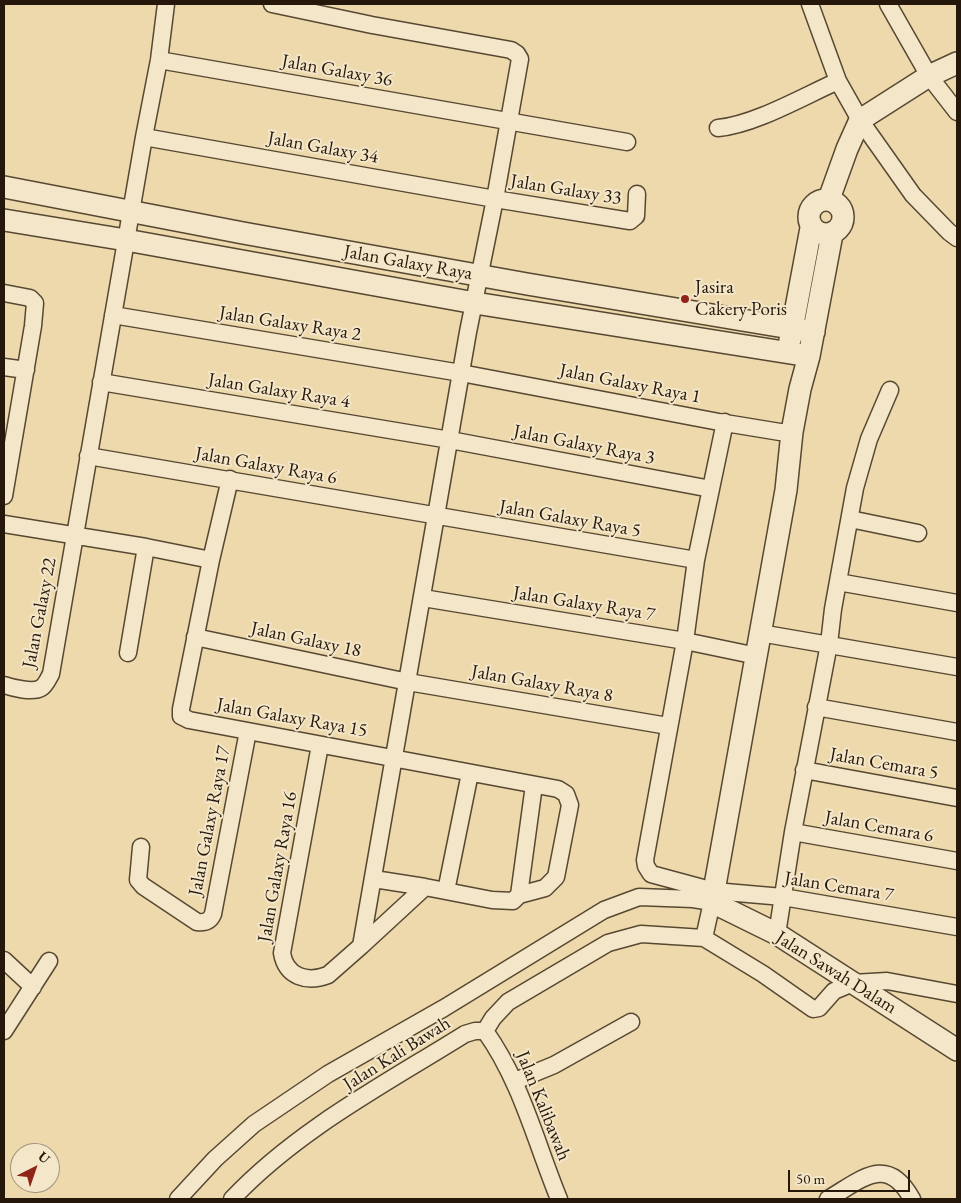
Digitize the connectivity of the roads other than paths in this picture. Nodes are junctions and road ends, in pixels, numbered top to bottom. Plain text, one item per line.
1 (166, 4) edge
2 (272, 4) edge
3 (810, 4) edge
4 (888, 4) edge
5 (159, 60) junction
6 (957, 63) edge
7 (929, 76) junction
8 (838, 81) junction
9 (957, 112) edge
10 (860, 120) junction
11 (509, 122) junction
12 (718, 128) dead end
13 (144, 137) junction
14 (627, 142) dead end
15 (4, 187) edge
16 (637, 194) dead end
17 (495, 199) junction
18 (829, 200) junction
19 (130, 213) junction
20 (4, 220) edge
21 (812, 228) junction
22 (832, 234) junction
23 (957, 238) edge
24 (126, 240) junction
25 (480, 276) junction
26 (4, 293) edge
27 (475, 303) junction
28 (113, 315) junction
29 (792, 328) junction
30 (814, 332) junction
31 (788, 353) junction
32 (809, 356) junction
33 (4, 366) edge
34 (26, 370) junction
35 (461, 373) junction
36 (101, 382) junction
37 (800, 389) junction
38 (890, 390) dead end
39 (725, 422) junction
40 (792, 432) junction
41 (450, 440) junction
42 (8, 443) edge
43 (88, 456) junction
44 (230, 479) junction
45 (711, 489) junction
46 (4, 496) edge
47 (437, 517) junction
48 (850, 519) junction
49 (4, 524) edge
50 (918, 533) dead end
51 (74, 535) junction
52 (146, 547) junction
53 (211, 560) junction
54 (696, 560) junction
55 (838, 582) junction
56 (423, 598) junction
57 (957, 603) edge
58 (760, 633) junction
59 (195, 637) junction
60 (685, 641) junction
61 (829, 644) junction
62 (128, 653) dead end
63 (748, 655) junction
64 (957, 667) edge
65 (408, 682) junction
66 (4, 685) edge
67 (816, 707) junction
68 (668, 726) junction
69 (248, 731) junction
70 (957, 732) edge
71 (320, 745) junction
72 (396, 758) junction
73 (804, 770) junction
74 (470, 773) junction
75 (534, 785) junction
76 (957, 798) edge
77 (793, 832) junction
78 (142, 847) dead end
79 (957, 862) edge
80 (374, 879) junction
81 (425, 887) junction
82 (446, 890) junction
83 (519, 896) junction
84 (783, 897) junction
85 (712, 901) junction
86 (957, 927) edge
87 (705, 932) junction
88 (777, 934) junction
89 (361, 946) junction
90 (4, 960) edge
91 (49, 961) dead end
92 (33, 987) junction
93 (843, 987) junction
94 (957, 994) edge
95 (631, 1022) dead end
96 (4, 1031) edge
97 (485, 1031) junction
98 (957, 1050) edge
99 (515, 1081) junction
100 (178, 1199) edge
101 (232, 1199) edge
102 (559, 1199) edge
103 (828, 1199) edge
104 (912, 1199) edge

1 - 5 street
2 - 11 street
3 - 8 street
4 - 7 street
5 - 11 street, Jalan Galaxy 36
5 - 13 street
6 - 7 street
7 - 9 street
7 - 10 street
8 - 10 street
8 - 12 street
10 - 18 street
10 - 23 street
11 - 14 street, Jalan Galaxy 36
11 - 17 street
13 - 17 street, Jalan Galaxy 34
13 - 19 street
15 - 19 street, Jalan Galaxy Raya
16 - 17 street, Jalan Galaxy 33
17 - 25 street
18 - 21 street
18 - 22 street
19 - 24 street
19 - 25 street, Jalan Galaxy Raya
20 - 24 street, Jalan Galaxy Raya
21 - 22 street
21 - 29 street
22 - 30 street
24 - 27 street, Jalan Galaxy Raya
24 - 28 street
25 - 27 street
25 - 29 street, Jalan Galaxy Raya
26 - 34 street
27 - 31 street, Jalan Galaxy Raya
27 - 35 street
28 - 35 street, Jalan Galaxy Raya 2
28 - 36 street
29 - 30 street, Jalan Galaxy Raya
29 - 31 street
30 - 32 street
31 - 32 street, Jalan Galaxy Raya
31 - 37 street
32 - 37 street
33 - 34 street
34 - 42 street
35 - 39 street, Jalan Galaxy Raya 1
35 - 41 street
36 - 41 street, Jalan Galaxy Raya 4
36 - 43 street
37 - 40 street
38 - 48 street
39 - 40 street, Jalan Galaxy Raya 1
39 - 45 street
40 - 58 street
41 - 45 street, Jalan Galaxy Raya 3
41 - 47 street
42 - 46 street
43 - 44 street, Jalan Galaxy Raya 6
43 - 51 street
44 - 47 street, Jalan Galaxy Raya 6
44 - 53 street
45 - 54 street
47 - 54 street, Jalan Galaxy Raya 5
47 - 56 street
48 - 50 street
48 - 55 street
49 - 51 street
51 - 52 street
51 - 66 street, Jalan Galaxy 22
52 - 53 street
52 - 62 street
53 - 59 street
54 - 60 street
55 - 57 street
55 - 61 street
56 - 60 street, Jalan Galaxy Raya 7
56 - 65 street
58 - 61 street
58 - 63 street
59 - 65 street, Jalan Galaxy 18
59 - 69 street, Jalan Galaxy Raya 15
60 - 63 street, Jalan Galaxy Raya 7
60 - 68 street
61 - 64 street
61 - 67 street
63 - 85 street
65 - 68 street, Jalan Galaxy Raya 8
65 - 72 street
67 - 70 street
67 - 73 street
68 - 85 street
69 - 71 street, Jalan Galaxy Raya 15
69 - 78 street, Jalan Galaxy Raya 17
71 - 72 street, Jalan Galaxy Raya 15
71 - 89 street, Jalan Galaxy Raya 16
72 - 74 street, Jalan Galaxy Raya 15
72 - 80 street
73 - 76 street, Jalan Cemara 5
73 - 77 street
74 - 75 street, Jalan Galaxy Raya 15
74 - 82 street
75 - 83 street
75 - 83 street, Jalan Galaxy Raya 15
77 - 79 street, Jalan Cemara 6
77 - 84 street
80 - 81 street, Jalan Galaxy Raya 15
80 - 89 street
81 - 82 street, Jalan Galaxy Raya 15
81 - 89 street
82 - 83 street, Jalan Galaxy Raya 15
84 - 85 street, Jalan Cemara 7
84 - 86 street, Jalan Cemara 7
84 - 88 street
85 - 87 street
85 - 88 street, Jalan Sawah Dalam
85 - 100 street
87 - 93 street
87 - 97 street
88 - 93 street, Jalan Sawah Dalam
90 - 92 street
91 - 92 street
92 - 96 street
93 - 94 street
93 - 98 street, Jalan Sawah Dalam
95 - 99 street
97 - 99 street, Jalan Kalibawah
97 - 101 street, Jalan Kali Bawah
99 - 102 street, Jalan Kalibawah
103 - 104 street

